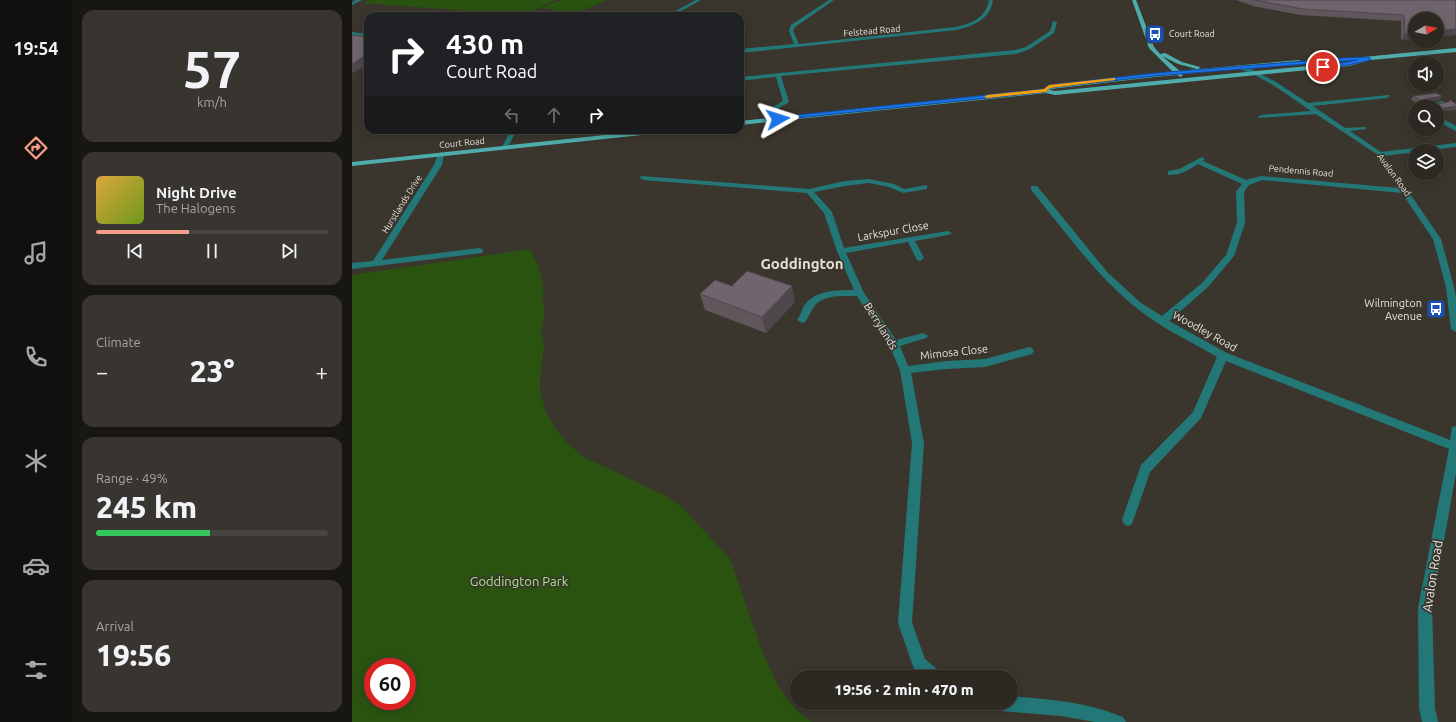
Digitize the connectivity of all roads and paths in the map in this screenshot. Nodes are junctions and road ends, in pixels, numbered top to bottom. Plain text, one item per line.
1 (360, 0) edge
2 (699, 0) edge
3 (832, 0) edge
4 (992, 0) edge
5 (1134, 0) edge
6 (352, 4) edge
7 (676, 12) edge
8 (1055, 22) dead end
9 (352, 34) edge
10 (364, 36) edge
11 (796, 46) junction
12 (1152, 48) junction
13 (1456, 50) edge
14 (744, 51) edge
15 (1369, 59) junction
16 (1237, 67) junction
17 (1211, 70) junction
18 (1178, 73) junction
19 (1256, 73) junction
20 (778, 75) junction
21 (744, 79) edge
22 (1187, 80) junction
23 (1046, 91) junction
24 (1387, 96) dead end
25 (1306, 105) junction
26 (1316, 112) junction
27 (1261, 118) dead end
28 (778, 119) junction
29 (1444, 122) edge
30 (744, 123) edge
31 (1364, 128) dead end
32 (1456, 129) edge
33 (1344, 130) junction
34 (512, 134) edge
35 (631, 134) edge
36 (1456, 145) edge
37 (505, 147) junction
38 (441, 154) junction
39 (1380, 154) junction
40 (352, 164) edge
41 (1171, 173) dead end
42 (644, 178) dead end
43 (1246, 183) junction
44 (924, 187) dead end
45 (1034, 188) dead end
46 (809, 191) junction
47 (1406, 191) junction
48 (948, 233) dead end
49 (910, 239) junction
50 (479, 251) dead end
51 (841, 251) junction
52 (920, 258) dead end
53 (376, 263) junction
54 (352, 266) edge
55 (860, 293) junction
56 (802, 320) dead end
57 (1162, 321) junction
58 (1456, 329) edge
59 (923, 336) dead end
60 (894, 344) junction
61 (1029, 351) dead end
62 (1223, 356) junction
63 (905, 370) junction
64 (1456, 430) edge
65 (1455, 447) junction
66 (1128, 520) dead end
67 (927, 670) edge
68 (1018, 704) edge
69 (1118, 722) edge
70 (1430, 722) edge

1 - 6 street
2 - 7 street
3 - 11 street
4 - 11 street, Felstead Road
5 - 12 main road
8 - 20 street
9 - 10 street
11 - 14 street, Felstead Road
12 - 17 main road
12 - 18 main road
13 - 15 main road
15 - 16 main road
15 - 19 main road
16 - 17 main road
16 - 19 street, Avalon Road
17 - 18 main road
18 - 22 main road
18 - 23 main road
19 - 22 main road
19 - 25 street, Avalon Road
20 - 21 street
20 - 28 street
22 - 23 main road
23 - 28 main road
24 - 25 street
25 - 26 street, Avalon Road
26 - 27 street
26 - 33 street, Avalon Road
28 - 30 main road
29 - 32 street
31 - 33 street
33 - 39 street, Avalon Road
34 - 37 street
35 - 37 main road, Court Road
36 - 39 street
37 - 38 main road, Court Road
38 - 40 main road, Court Road
38 - 53 street, Hurstlands Drive
39 - 47 street, Avalon Road
41 - 43 street
42 - 46 street
43 - 47 street, Pendennis Road
43 - 57 street
44 - 46 street
45 - 57 street, Woodley Road
46 - 51 street, Berrylands
47 - 58 street, Avalon Road
48 - 49 street, Larkspur Close
49 - 51 street, Larkspur Close
49 - 52 street
50 - 53 street
51 - 55 street, Berrylands
53 - 54 street
55 - 56 street
55 - 60 street, Berrylands
57 - 62 street, Woodley Road
59 - 60 street
60 - 63 street, Berrylands
61 - 63 street, Mimosa Close
62 - 65 street, Woodley Road
62 - 66 street
63 - 67 street, Berrylands
64 - 65 street, Avalon Road
65 - 70 street, Avalon Road
68 - 69 street

